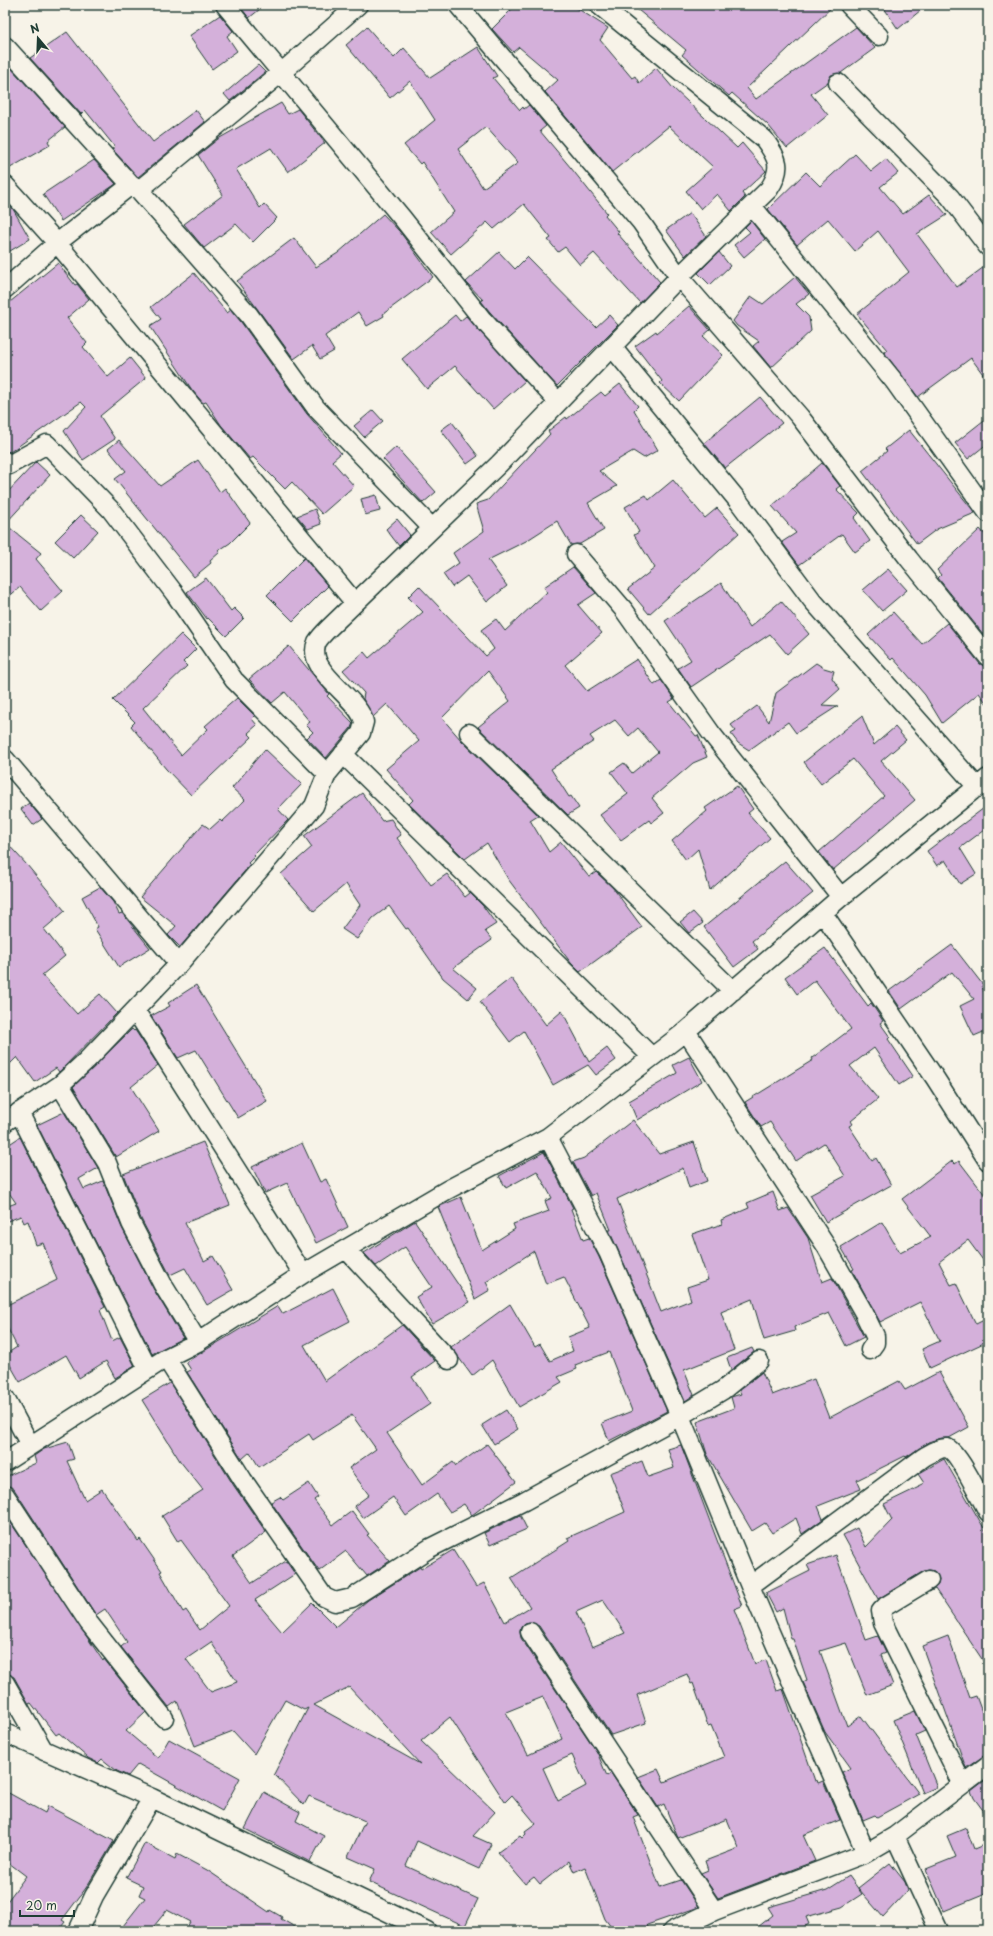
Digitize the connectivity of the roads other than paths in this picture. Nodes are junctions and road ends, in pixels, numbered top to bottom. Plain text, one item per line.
1 (225, 5) edge
2 (358, 5) edge
3 (458, 5) edge
4 (599, 5) edge
5 (849, 5) edge
6 (879, 36) dead end
7 (5, 46) edge
8 (281, 73) junction
9 (838, 83) dead end
10 (5, 185) edge
11 (135, 188) junction
12 (752, 206) junction
13 (57, 243) junction
14 (988, 247) edge
15 (679, 277) junction
16 (5, 289) edge
17 (612, 347) junction
18 (557, 401) junction
19 (5, 461) edge
20 (988, 514) edge
21 (432, 528) junction
22 (576, 554) dead end
23 (355, 603) junction
24 (988, 657) edge
25 (469, 733) dead end
26 (343, 754) junction
27 (5, 759) edge
28 (327, 774) junction
29 (983, 783) edge
30 (841, 897) junction
31 (823, 913) junction
32 (179, 964) junction
33 (733, 991) junction
34 (135, 1010) junction
35 (686, 1031) junction
36 (652, 1057) junction
37 (60, 1085) junction
38 (9, 1118) edge
39 (548, 1137) junction
40 (988, 1161) edge
41 (346, 1249) junction
42 (303, 1274) junction
43 (198, 1342) junction
44 (870, 1350) dead end
45 (166, 1358) junction
46 (449, 1360) dead end
47 (759, 1361) dead end
48 (148, 1369) junction
49 (5, 1398) edge
50 (680, 1416) junction
51 (30, 1445) junction
52 (5, 1462) edge
53 (5, 1495) edge
54 (988, 1512) edge
55 (929, 1580) dead end
56 (750, 1586) junction
57 (530, 1632) dead end
58 (5, 1682) edge
59 (164, 1718) dead end
60 (5, 1733) edge
61 (44, 1752) junction
62 (988, 1765) edge
63 (962, 1783) junction
64 (152, 1798) junction
65 (895, 1836) junction
66 (866, 1853) junction
67 (714, 1911) junction
68 (78, 1931) edge
69 (427, 1931) edge
70 (672, 1931) edge
71 (939, 1931) edge

1 - 8 street
2 - 8 street
3 - 15 street
4 - 12 street
5 - 6 street
7 - 11 street
8 - 11 street
8 - 18 street
9 - 14 street
10 - 13 street
11 - 13 street
11 - 21 street
12 - 15 street
12 - 20 street
13 - 16 street
13 - 23 street
15 - 17 street
15 - 24 street
17 - 18 street
17 - 29 street
18 - 21 street
19 - 28 street
21 - 23 street
22 - 30 street
23 - 26 street
25 - 33 street
26 - 28 street
26 - 36 street
27 - 32 street
28 - 32 street
29 - 30 street
30 - 31 street
31 - 33 street
31 - 40 street
32 - 34 street
33 - 35 street
34 - 37 street
34 - 42 street
35 - 36 street
35 - 44 street
36 - 39 street
37 - 38 street
37 - 43 street
38 - 48 street
39 - 41 street
39 - 50 street
41 - 42 street
41 - 46 street
42 - 43 street
43 - 45 street
45 - 48 street
45 - 50 street
47 - 50 street
48 - 51 street
49 - 51 street
50 - 56 street
51 - 52 street
53 - 59 street
54 - 56 street
55 - 63 street
56 - 66 street
57 - 67 street
58 - 61 street
60 - 61 street
61 - 64 street
62 - 63 street
63 - 65 street
64 - 68 street
64 - 69 street
65 - 66 street
65 - 71 street
66 - 67 street
67 - 70 street

